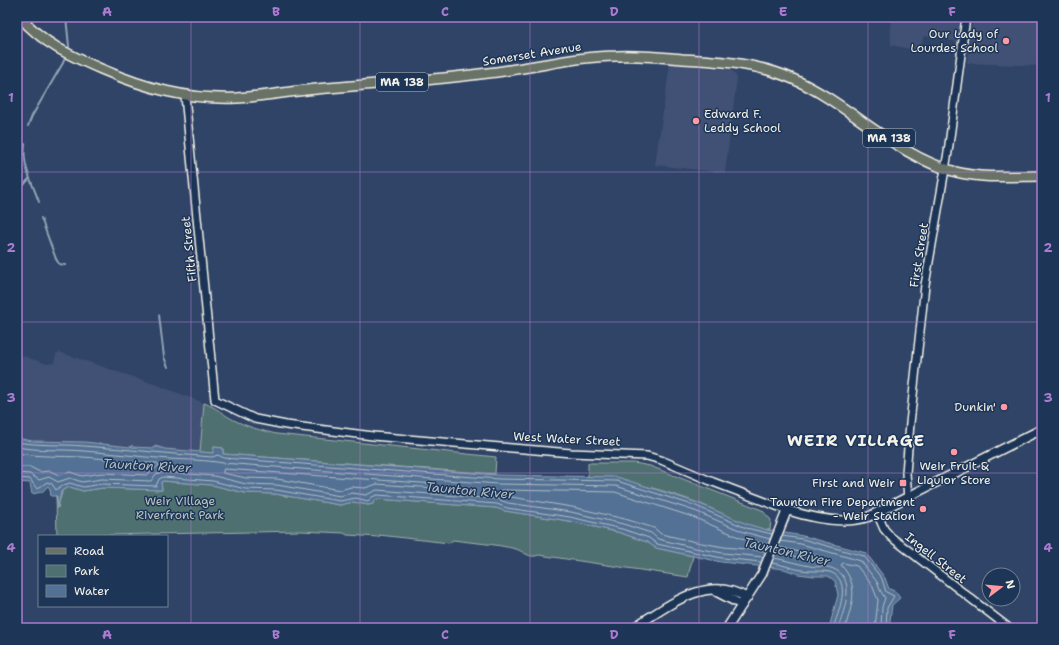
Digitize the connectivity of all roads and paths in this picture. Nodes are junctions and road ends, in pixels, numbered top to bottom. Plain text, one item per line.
1 (20, 17) edge
2 (966, 17) edge
3 (185, 96) junction
4 (945, 168) junction
5 (1042, 176) edge
6 (215, 400) joint
7 (1042, 429) edge
8 (908, 498) junction
9 (787, 510) junction
10 (877, 513) junction
11 (711, 590) junction
12 (747, 598) junction
13 (742, 605) junction
14 (633, 628) edge
15 (727, 628) edge
16 (1009, 628) edge

1 - 3 main road, Somerset Avenue / MA 138
2 - 4 street, First Street
3 - 4 main road, Somerset Avenue / MA 138
3 - 6 street, Fifth Street
4 - 5 main road, Somerset Avenue / MA 138
4 - 8 street, First Street
6 - 9 street, West Water Street
7 - 8 main road, West Water Street
8 - 10 main road, West Water Street
9 - 10 main road, West Water Street
9 - 12 main road
10 - 16 street, Ingell Street
11 - 12 main road
11 - 13 main road
11 - 14 main road
12 - 13 main road
13 - 15 main road

